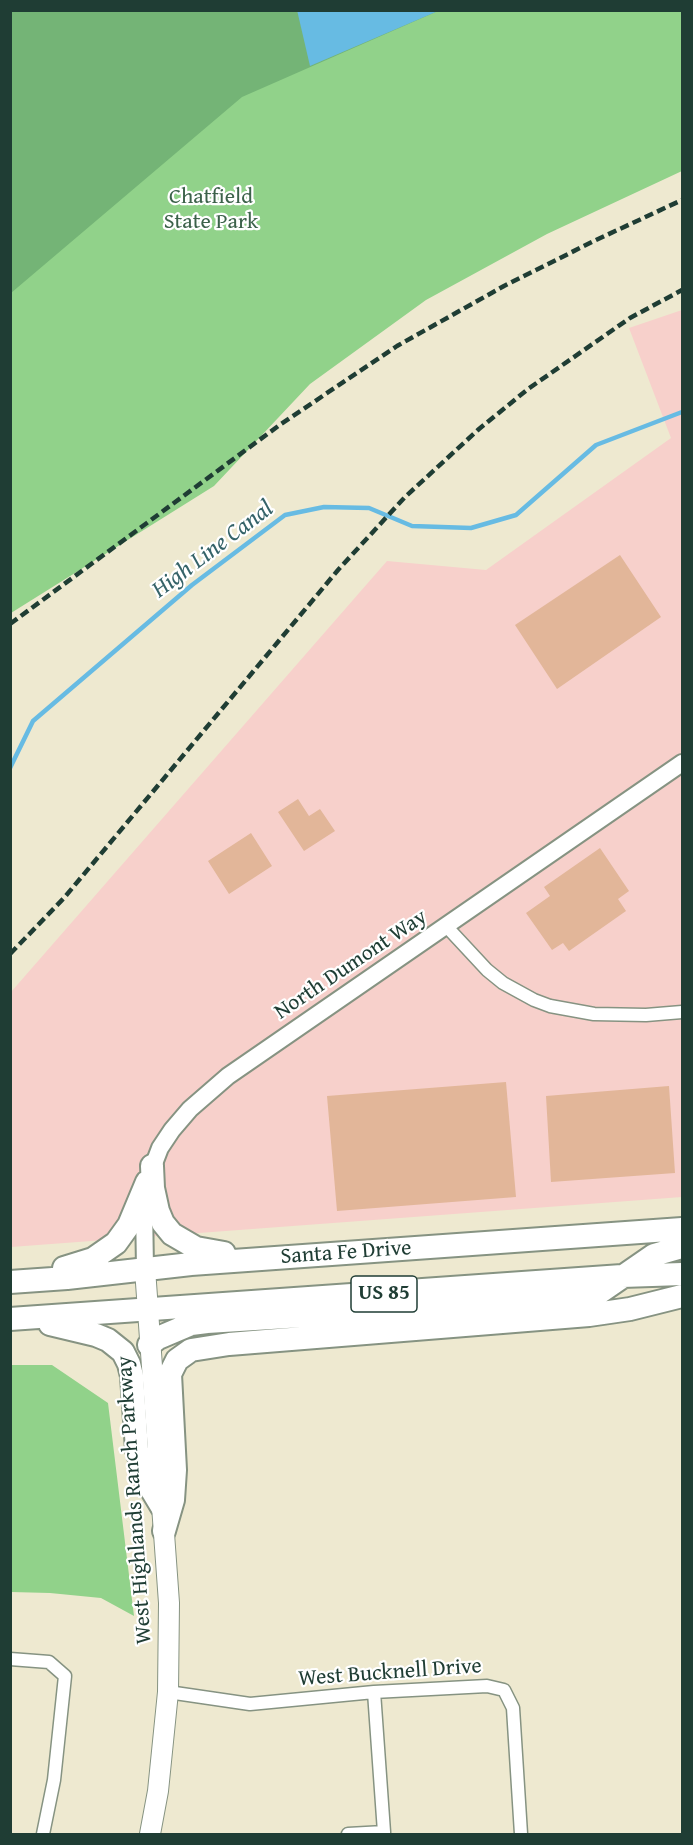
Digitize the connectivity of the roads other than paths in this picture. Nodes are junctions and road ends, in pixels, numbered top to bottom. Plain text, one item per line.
1 (682, 763) edge
2 (447, 927) junction
3 (682, 1012) edge
4 (150, 1174) junction
5 (682, 1229) edge
6 (682, 1247) edge
7 (261, 1260) junction
8 (145, 1269) junction
9 (682, 1274) edge
10 (622, 1276) junction
11 (11, 1282) edge
12 (682, 1296) edge
13 (146, 1310) junction
14 (16, 1318) edge
15 (149, 1345) junction
16 (162, 1507) junction
17 (164, 1531) junction
18 (10, 1659) edge
19 (168, 1692) junction
20 (374, 1692) junction
21 (384, 1833) edge
22 (43, 1834) edge
23 (150, 1834) edge
24 (348, 1834) edge
25 (521, 1834) edge

1 - 2 street, North Dumont Way
2 - 3 street
2 - 4 street, North Dumont Way
4 - 7 highway
4 - 8 street, North Dumont Way
4 - 11 highway
5 - 7 highway, Santa Fe Drive / US 85
6 - 10 highway
7 - 8 highway, Santa Fe Drive / US 85
8 - 11 highway, Santa Fe Drive / US 85
8 - 13 main road, West Highlands Ranch Parkway
9 - 10 highway, Santa Fe Drive / US 85
10 - 13 highway, Santa Fe Drive / US 85
10 - 15 highway
12 - 17 highway
13 - 14 highway, Santa Fe Drive / US 85
13 - 15 main road, West Highlands Ranch Parkway
14 - 16 highway
15 - 16 main road, West Highlands Ranch Parkway
16 - 17 main road, West Highlands Ranch Parkway
17 - 19 main road, West Highlands Ranch Parkway
18 - 22 street
19 - 20 street, West Bucknell Drive
19 - 23 main road, West Highlands Ranch Parkway
20 - 21 street
20 - 25 street, West Bucknell Drive
21 - 24 street

